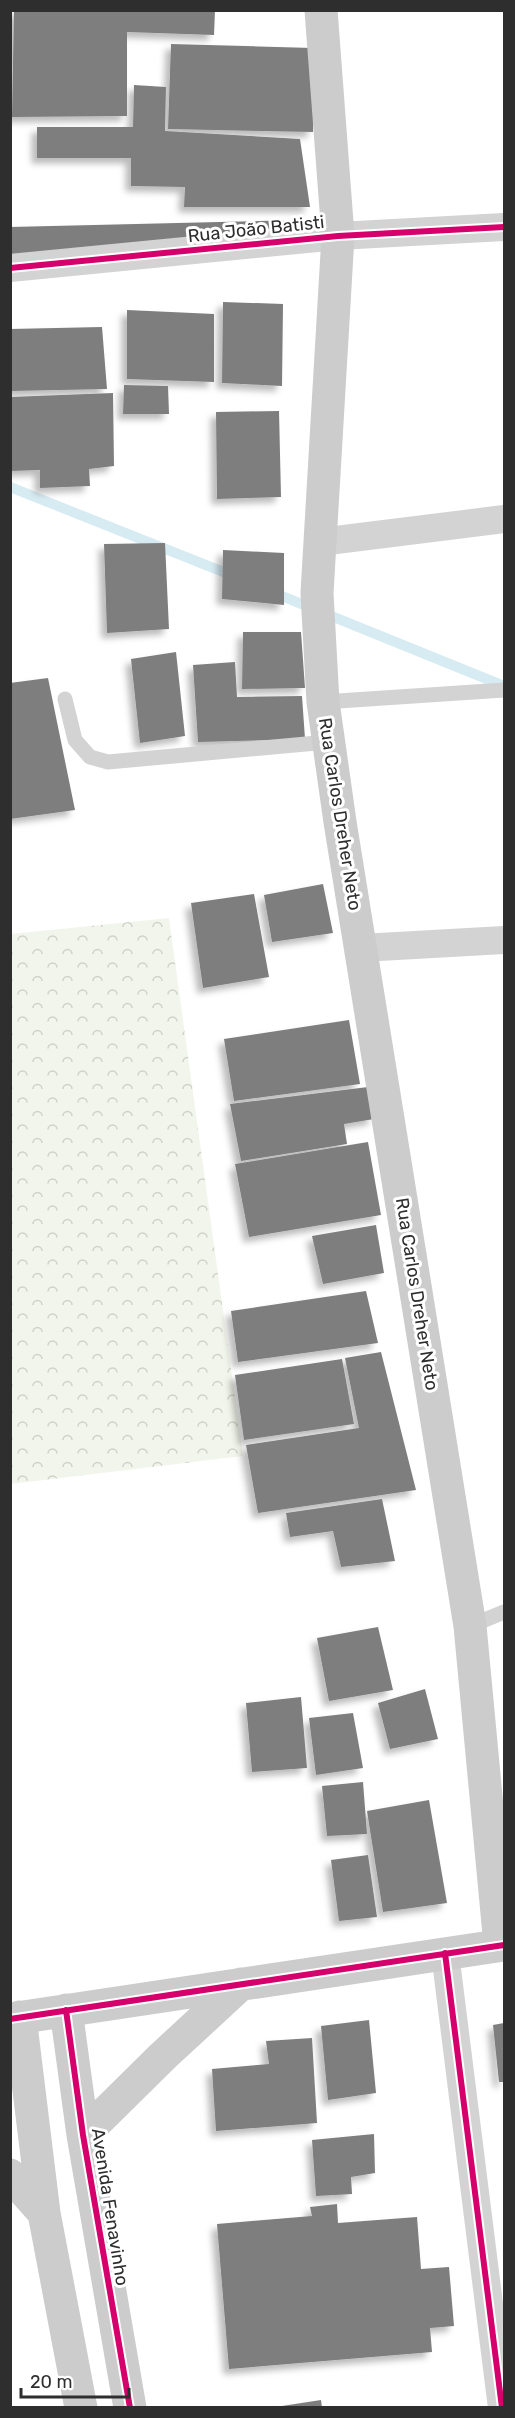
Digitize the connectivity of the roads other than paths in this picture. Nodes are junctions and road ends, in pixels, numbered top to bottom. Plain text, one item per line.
1 (321, 10) edge
2 (504, 227) edge
3 (338, 236) junction
4 (10, 268) edge
5 (504, 519) edge
6 (320, 542) junction
7 (504, 690) edge
8 (64, 699) dead end
9 (323, 702) junction
10 (328, 742) junction
11 (504, 940) edge
12 (361, 948) junction
13 (504, 1612) edge
14 (470, 1626) junction
15 (502, 1945) edge
16 (445, 1953) junction
17 (242, 1984) junction
18 (66, 2010) junction
19 (15, 2018) edge
20 (83, 2135) junction
21 (10, 2175) edge
22 (44, 2213) junction
23 (108, 2286) junction
24 (60, 2297) junction
25 (81, 2408) edge
26 (130, 2408) edge
27 (502, 2408) edge

1 - 3 main road, Rua Carlos Dreher Neto
2 - 3 street, Rua João Batisti
3 - 4 street, Rua João Batisti
3 - 6 main road, Rua Carlos Dreher Neto
5 - 6 street
6 - 9 main road, Rua Carlos Dreher Neto
7 - 9 lane
8 - 10 lane
9 - 10 main road, Rua Carlos Dreher Neto
10 - 12 main road, Rua Carlos Dreher Neto
11 - 12 street
12 - 14 main road, Rua Carlos Dreher Neto
13 - 14 lane
14 - 15 main road, Rua Carlos Dreher Neto
15 - 16 main road
16 - 17 main road
16 - 27 street
17 - 18 main road
17 - 20 main road
18 - 19 main road
18 - 20 main road, Avenida Fenavinho
19 - 22 main road
20 - 23 main road, Avenida Fenavinho
21 - 22 main road
22 - 24 main road
23 - 24 main road
23 - 26 main road, Avenida Fenavinho
24 - 25 main road

